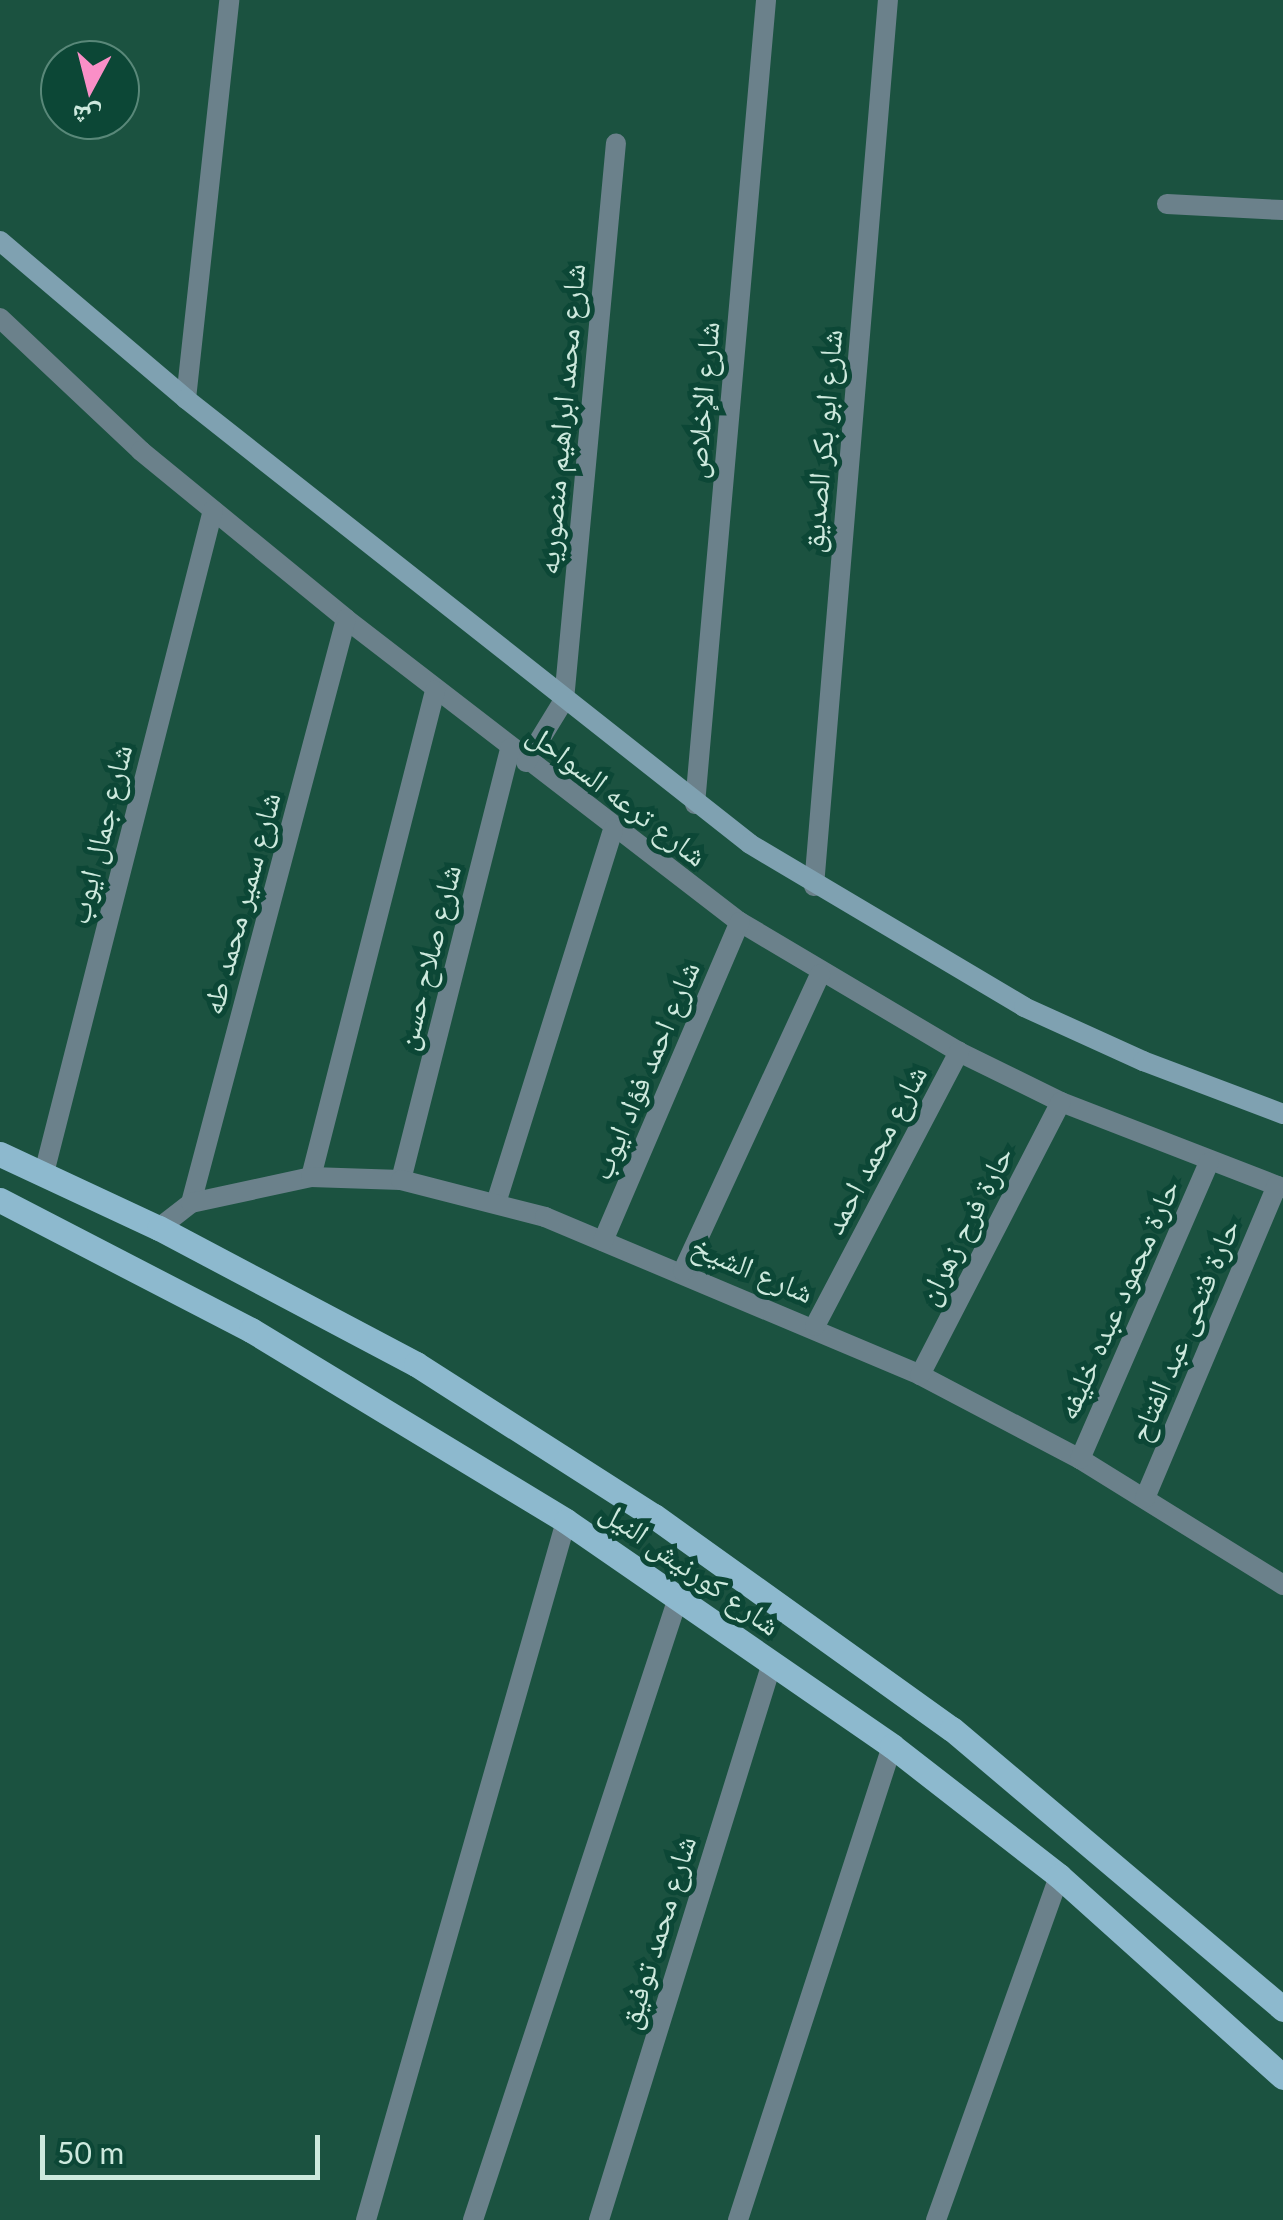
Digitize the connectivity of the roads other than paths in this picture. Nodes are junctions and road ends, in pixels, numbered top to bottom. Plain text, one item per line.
1 (229, 0) edge
2 (766, 0) edge
3 (888, 0) edge
4 (616, 143) dead end
5 (1168, 204) dead end
6 (1283, 210) edge
7 (0, 241) edge
8 (0, 318) edge
9 (186, 400) junction
10 (213, 510) junction
11 (346, 619) junction
12 (435, 691) junction
13 (564, 700) junction
14 (518, 756) junction
15 (695, 804) junction
16 (614, 830) junction
17 (814, 886) junction
18 (740, 922) junction
19 (820, 974) junction
20 (958, 1052) junction
21 (1061, 1102) junction
22 (1283, 1114) edge
23 (0, 1154) edge
24 (1209, 1162) junction
25 (44, 1173) junction
26 (311, 1177) junction
27 (401, 1180) junction
28 (1280, 1187) edge
29 (0, 1200) edge
30 (496, 1202) junction
31 (191, 1203) junction
32 (158, 1228) junction
33 (604, 1242) junction
34 (683, 1271) junction
35 (269, 1288) junction
36 (815, 1326) junction
37 (251, 1330) junction
38 (920, 1375) junction
39 (1080, 1460) junction
40 (1144, 1498) junction
41 (566, 1521) junction
42 (1283, 1585) edge
43 (678, 1598) junction
44 (772, 1663) junction
45 (892, 1746) junction
46 (1059, 1876) junction
47 (1283, 2009) edge
48 (1283, 2077) edge
49 (366, 2220) edge
50 (474, 2220) edge
51 (598, 2220) edge
52 (738, 2220) edge
53 (936, 2220) edge

1 - 9 street
2 - 15 street, شارع الإخلاص
3 - 17 street, شارع ابو بكر الصديق
4 - 13 street, شارع محمد ابراهيم منصوريه
5 - 6 street
7 - 9 main road, شارع ترعه السواحل
8 - 10 street, شارع ترعه السواحل
9 - 13 main road, شارع ترعه السواحل
10 - 11 street, شارع ترعه السواحل
10 - 25 street, شارع جمال ايوب
11 - 12 street, شارع ترعه السواحل
11 - 31 street, شارع سمير محمد طه
12 - 14 street, شارع ترعه السواحل
12 - 26 street
13 - 14 street, شارع صلاح حسن
13 - 15 main road, شارع ترعه السواحل
14 - 16 street, شارع ترعه السواحل
14 - 27 street, شارع صلاح حسن
15 - 17 main road, شارع ترعه السواحل
16 - 18 street, شارع ترعه السواحل
16 - 30 street
17 - 22 main road, شارع ترعه السواحل
18 - 19 street, شارع ترعه السواحل
18 - 33 street, شارع احمد فؤاد ايوب
19 - 20 street, شارع ترعه السواحل
19 - 34 street
20 - 21 street, شارع ترعه السواحل
20 - 36 street, شارع محمد احمد
21 - 24 street, شارع ترعه السواحل
21 - 38 street, حارة فرح زهران
23 - 25 main road, شارع كورنيش النيل
24 - 28 street, شارع ترعه السواحل
24 - 39 street, حارة محمود عبده خليفه
25 - 32 main road, شارع كورنيش النيل
26 - 27 street, شارع الشيخ
26 - 31 street, شارع الشيخ
27 - 30 street, شارع الشيخ
28 - 40 street, حارة فتحى عبد الفتاح
29 - 37 main road, شارع كورنيش النيل
30 - 33 street, شارع الشيخ
31 - 32 street, شارع الشيخ
32 - 35 main road, شارع كورنيش النيل
33 - 34 street, شارع الشيخ
34 - 36 street, شارع الشيخ
35 - 37 main road
35 - 47 main road, شارع كورنيش النيل
36 - 38 street, شارع الشيخ
37 - 41 main road, شارع كورنيش النيل
38 - 39 street, شارع الشيخ
39 - 40 street, شارع الشيخ
40 - 42 street, شارع الشيخ
41 - 43 main road, شارع كورنيش النيل
41 - 49 street
43 - 44 main road, شارع كورنيش النيل
43 - 50 street
44 - 45 main road, شارع كورنيش النيل
44 - 51 street, شارع محمد توفيق
45 - 46 main road, شارع كورنيش النيل
45 - 52 street
46 - 48 main road, شارع كورنيش النيل
46 - 53 street

